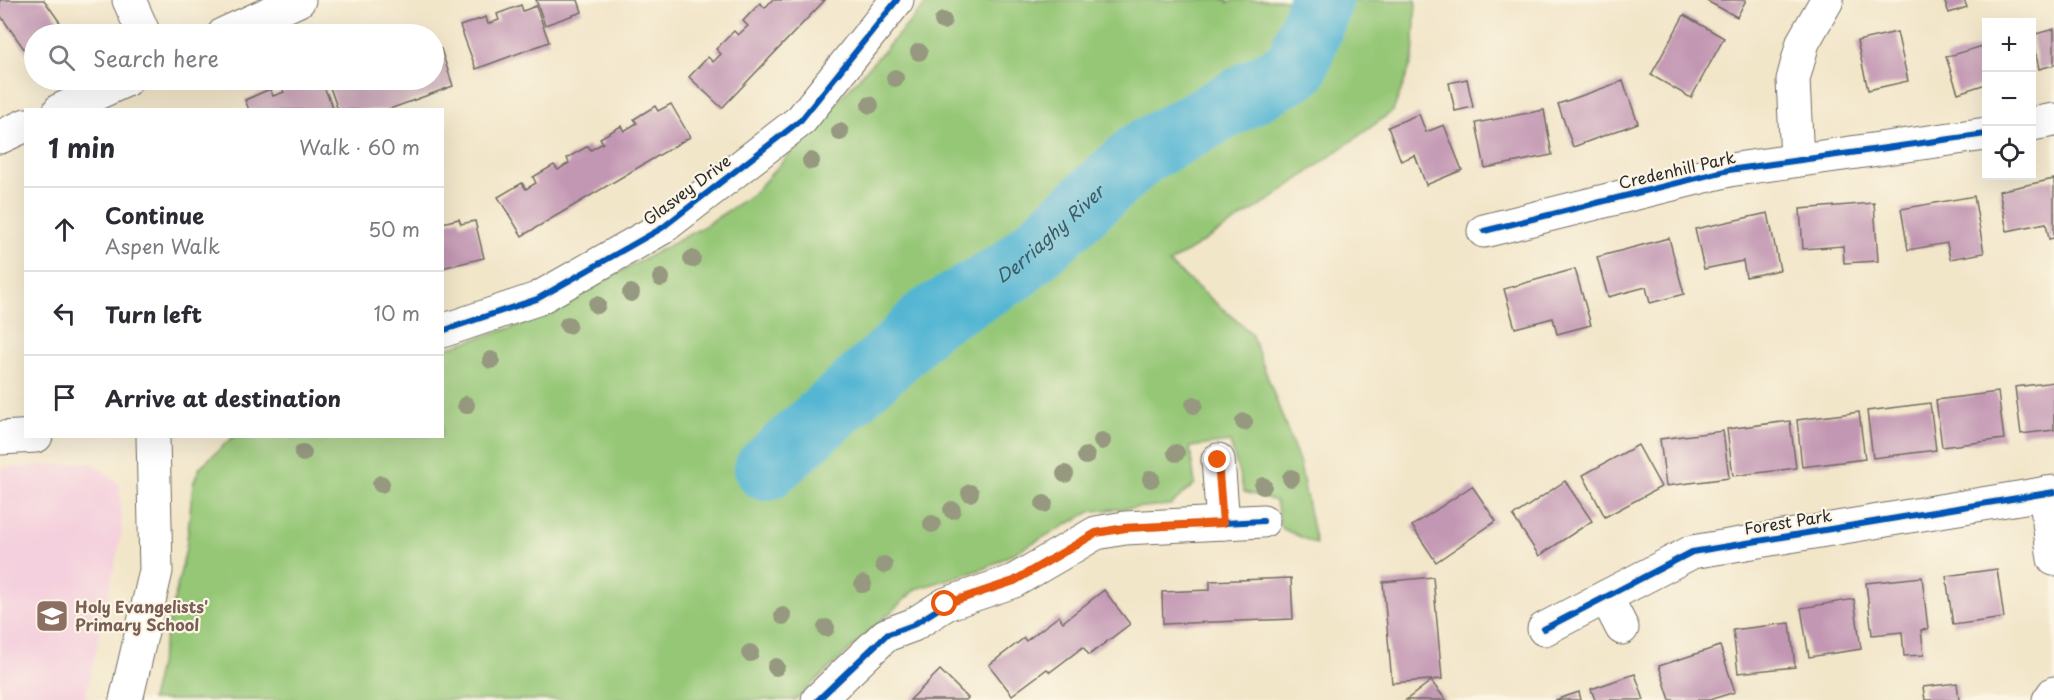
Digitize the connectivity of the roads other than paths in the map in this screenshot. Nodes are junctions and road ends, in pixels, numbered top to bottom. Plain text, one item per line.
1 (129, 0) edge
2 (299, 0) edge
3 (897, 0) edge
4 (1827, 0) edge
5 (140, 24) edge
6 (246, 24) edge
7 (104, 90) edge
8 (64, 108) edge
9 (2054, 120) edge
10 (2036, 123) edge
11 (24, 126) edge
12 (1982, 135) edge
13 (0, 137) edge
14 (1797, 159) junction
15 (1484, 231) dead end
16 (444, 330) edge
17 (24, 437) edge
18 (0, 438) edge
19 (153, 438) edge
20 (1218, 460) dead end
21 (2049, 493) edge
22 (1263, 521) dead end
23 (1223, 523) junction
24 (2054, 559) edge
25 (1606, 597) junction
26 (1622, 628) dead end
27 (1544, 629) dead end
28 (2054, 693) edge
29 (126, 700) edge
30 (818, 700) edge
31 (2049, 700) edge

1 - 5 street
2 - 6 street
3 - 16 street, Glasvey Drive
4 - 14 street
7 - 8 street
9 - 10 street
11 - 13 street
12 - 14 street, Credenhill Park
14 - 15 street, Credenhill Park
17 - 18 street
19 - 29 street
20 - 23 street
21 - 24 street
21 - 25 street, Forest Park
22 - 23 street
23 - 30 street
25 - 26 street
25 - 27 street, Forest Park
28 - 31 street

